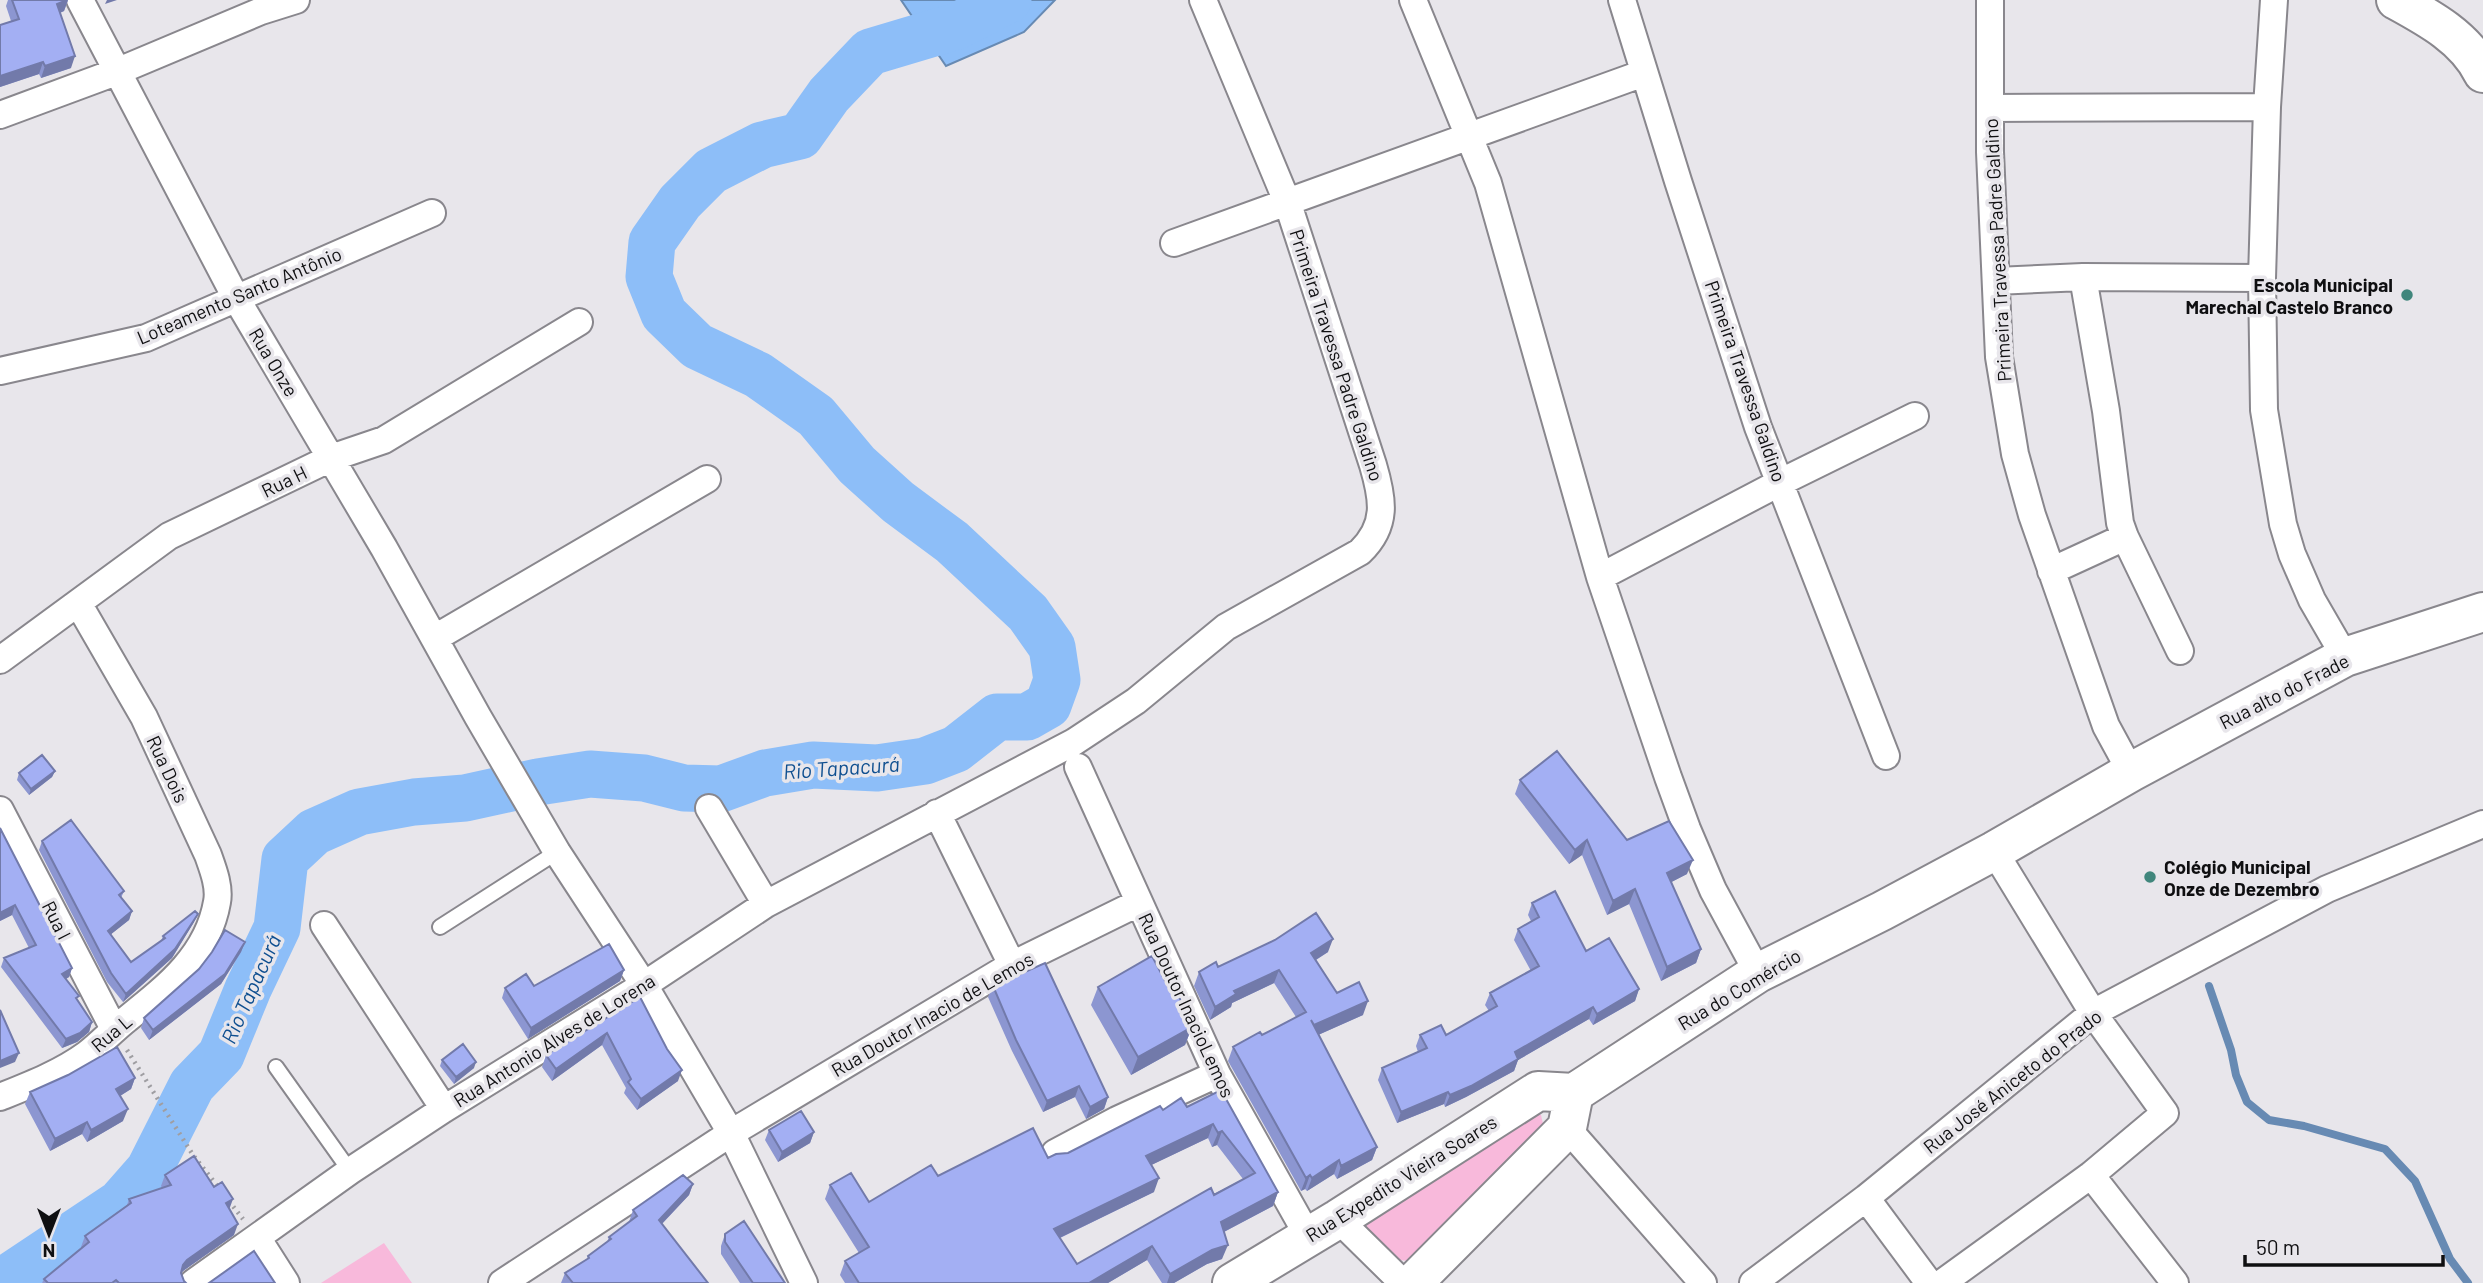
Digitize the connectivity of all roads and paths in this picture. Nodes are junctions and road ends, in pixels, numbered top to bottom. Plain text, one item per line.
1 (80, 0) edge
2 (296, 0) edge
3 (1203, 0) edge
4 (1413, 0) edge
5 (1622, 0) edge
6 (1990, 0) edge
7 (2274, 0) edge
8 (2396, 0) edge
9 (2433, 10) edge
10 (116, 72) junction
11 (1644, 73) junction
12 (2483, 73) edge
13 (2267, 107) junction
14 (1990, 108) junction
15 (0, 116) edge
16 (1469, 138) junction
17 (1288, 204) junction
18 (432, 213) dead end
19 (1174, 243) dead end
20 (2083, 277) junction
21 (2262, 278) junction
22 (1996, 281) junction
23 (236, 298) junction
24 (579, 322) dead end
25 (0, 371) edge
26 (1915, 416) dead end
27 (331, 458) junction
28 (707, 479) dead end
29 (1781, 482) junction
30 (2125, 537) junction
31 (2051, 571) junction
32 (1600, 577) junction
33 (78, 603) junction
34 (2483, 612) edge
35 (435, 638) junction
36 (2180, 651) dead end
37 (2345, 657) junction
38 (0, 660) edge
39 (1886, 756) dead end
40 (1077, 767) dead end
41 (2132, 772) junction
42 (709, 808) dead end
43 (0, 810) edge
44 (937, 813) junction
45 (2483, 824) edge
46 (1994, 851) junction
47 (557, 852) junction
48 (859, 856) joint
49 (1139, 903) junction
50 (766, 904) junction
51 (324, 925) dead end
52 (440, 927) dead end
53 (202, 944) joint
54 (1012, 965) junction
55 (1758, 973) junction
56 (644, 985) junction
57 (2093, 1013) junction
58 (114, 1029) junction
59 (276, 1067) dead end
60 (1217, 1073) junction
61 (0, 1097) edge
62 (444, 1109) junction
63 (1571, 1110) junction
64 (731, 1133) junction
65 (1055, 1153) edge
66 (350, 1171) junction
67 (2091, 1175) junction
68 (1866, 1198) junction
69 (1323, 1228) junction
70 (258, 1239) junction
71 (193, 1283) edge
72 (286, 1283) edge
73 (502, 1283) edge
74 (804, 1283) edge
75 (1231, 1283) edge
76 (1403, 1283) edge
77 (1413, 1283) edge
78 (1703, 1283) edge
79 (1753, 1283) edge
80 (1929, 1283) edge
81 (1942, 1283) edge
82 (2175, 1283) edge

1 - 10 street, Rua Onze
2 - 10 street
3 - 17 street, Primeira Travessa Padre Galdino
4 - 16 street
5 - 11 street, Primeira Travessa Galdino
6 - 14 street, Primeira Travessa Padre Galdino
7 - 13 street
8 - 9 main road
9 - 12 main road
10 - 15 street
10 - 23 street, Rua Onze
11 - 16 street
11 - 29 street, Primeira Travessa Galdino
13 - 14 street
13 - 21 street
14 - 22 street, Primeira Travessa Padre Galdino
16 - 17 street
16 - 32 street
17 - 19 street
17 - 44 street, Primeira Travessa Padre Galdino
18 - 23 street, Loteamento Santo Antônio
20 - 21 street
20 - 22 street
20 - 30 street
21 - 37 street
22 - 31 street, Primeira Travessa Padre Galdino
23 - 25 street, Loteamento Santo Antônio
23 - 27 street, Rua Onze
24 - 27 street, Rua H
26 - 29 street
27 - 33 street, Rua H
27 - 35 street, Rua Onze
28 - 35 street
29 - 32 street
29 - 39 street, Primeira Travessa Galdino
30 - 31 street
30 - 36 street
31 - 41 street, Primeira Travessa Padre Galdino
32 - 55 street
33 - 38 street, Rua H
33 - 53 street, Rua Dois
34 - 37 main road, Rua alto do Frade
35 - 47 street, Rua Onze
37 - 41 main road, Rua alto do Frade
40 - 49 street, Rua Doutor InacioLemos
41 - 46 main road, Rua do Comércio
42 - 50 street
43 - 58 street, Rua I
44 - 48 street, Primeira Travessa Padre Galdino
44 - 54 street
45 - 57 street, Rua José Aniceto do Prado
46 - 55 main road, Rua do Comércio
46 - 57 street
47 - 52 lane
47 - 56 street
48 - 50 street, Rua Antonio Alves de Lorena
49 - 54 street, Rua Doutor Inacio de Lemos
49 - 60 street, Rua Doutor InacioLemos
50 - 56 street, Rua Antonio Alves de Lorena
51 - 62 street
53 - 58 street, Rua L
54 - 64 street, Rua Doutor Inacio de Lemos
55 - 63 main road, Rua do Comércio
56 - 62 street, Rua Antonio Alves de Lorena
56 - 64 street
57 - 67 street
57 - 68 street, Rua José Aniceto do Prado
58 - 61 street, Rua L
58 - 70 path
59 - 66 lane
60 - 65 street
60 - 69 street, Rua Doutor InacioLemos
62 - 66 street, Rua Antonio Alves de Lorena
63 - 69 main road, Rua Expedito Vieira Soares
63 - 77 main road, Rua do Comércio
63 - 78 street
64 - 73 street, Rua Doutor Inacio de Lemos
64 - 74 street
66 - 70 street, Rua Antonio Alves de Lorena
67 - 81 street
67 - 82 street
68 - 79 street, Rua José Aniceto do Prado
68 - 80 street
69 - 75 main road, Rua Expedito Vieira Soares
69 - 76 street, Rua Doutor InacioLemos
70 - 71 street, Rua Antonio Alves de Lorena
70 - 72 street

